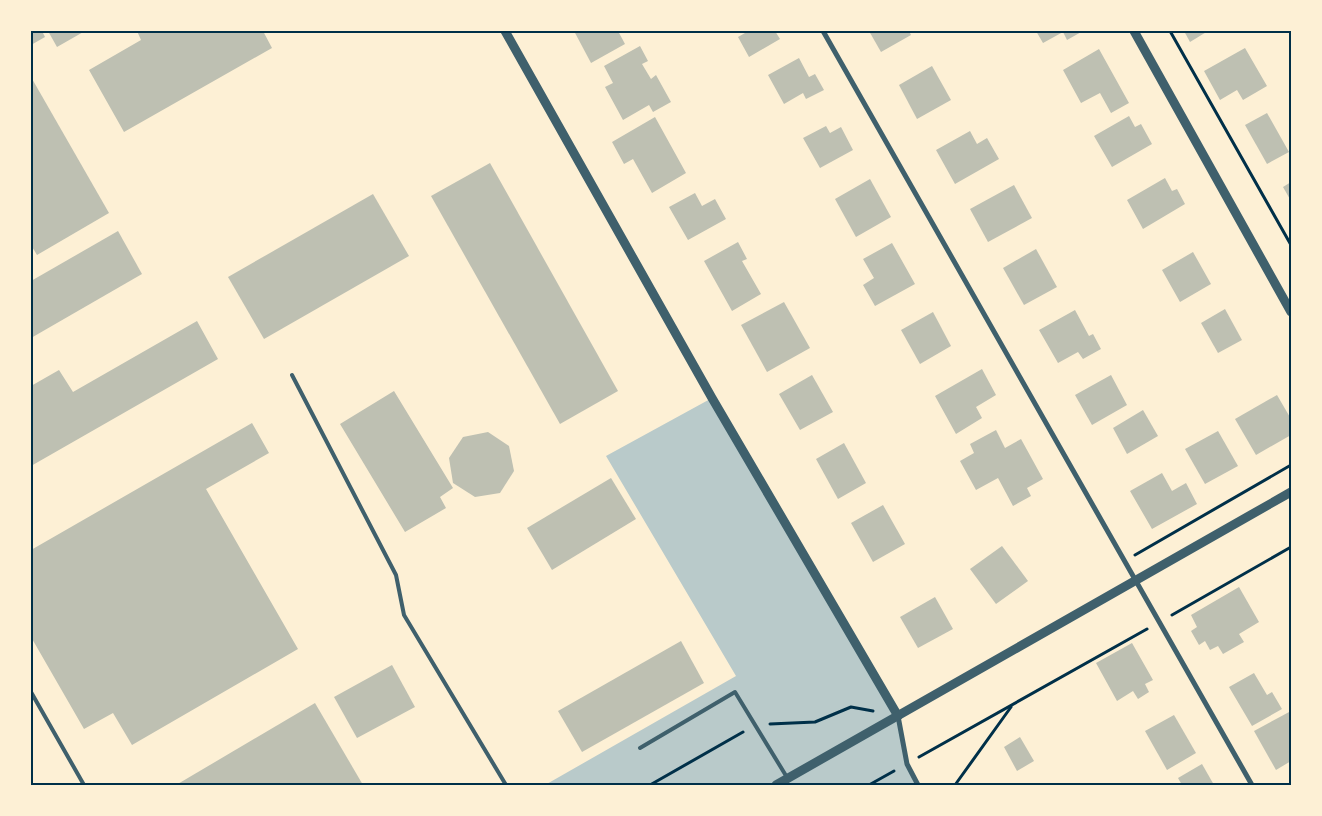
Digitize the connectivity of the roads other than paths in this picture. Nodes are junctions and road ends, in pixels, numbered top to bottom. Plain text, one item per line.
1 (505, 31) edge
2 (823, 31) edge
3 (1134, 31) edge
4 (1291, 312) edge
5 (292, 375) dead end
6 (1291, 492) edge
7 (1136, 580) junction
8 (31, 692) edge
9 (898, 716) junction
10 (640, 748) dead end
11 (788, 778) junction
12 (84, 785) edge
13 (506, 785) edge
14 (776, 785) edge
15 (918, 785) edge
16 (1252, 785) edge

1 - 9 street
2 - 7 street
3 - 4 street
5 - 13 lane
6 - 7 street
7 - 9 street
7 - 16 street
8 - 12 lane
9 - 11 street
9 - 15 street
10 - 11 lane
11 - 14 street

